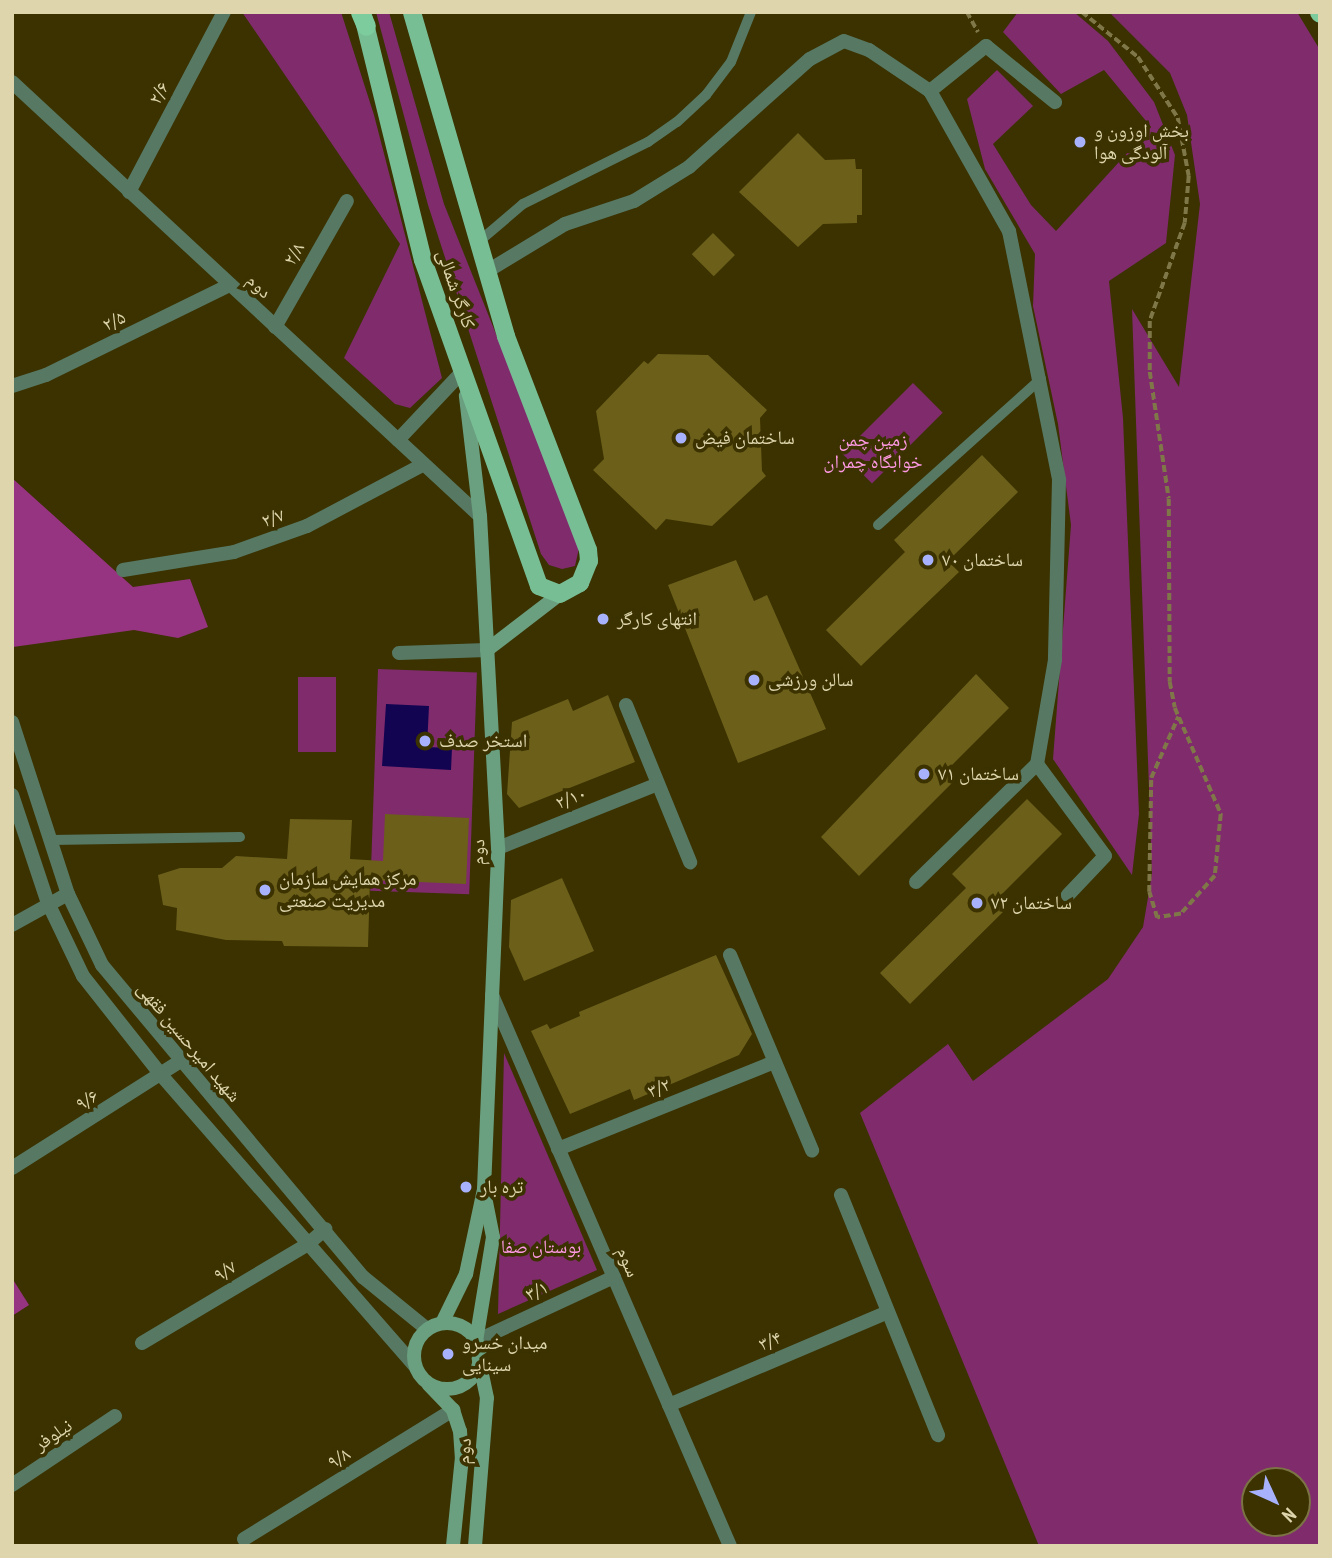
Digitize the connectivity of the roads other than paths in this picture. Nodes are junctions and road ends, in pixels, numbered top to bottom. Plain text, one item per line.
1 (224, 12) edge
2 (412, 12) edge
3 (751, 12) edge
4 (363, 17) edge
5 (12, 82) edge
6 (930, 91) junction
7 (26, 96) junction
8 (1055, 102) dead end
9 (12, 105) edge
10 (129, 191) junction
11 (347, 201) dead end
12 (476, 244) junction
13 (485, 272) junction
14 (230, 285) junction
15 (275, 327) junction
16 (463, 371) junction
17 (1041, 379) junction
18 (12, 386) edge
19 (398, 440) junction
20 (424, 464) junction
21 (480, 516) junction
22 (878, 525) dead end
23 (122, 570) dead end
24 (560, 594) junction
25 (487, 650) junction
26 (398, 653) dead end
27 (626, 705) dead end
28 (12, 722) edge
29 (1037, 765) junction
30 (658, 784) junction
31 (12, 794) edge
32 (240, 837) dead end
33 (51, 840) junction
34 (498, 848) junction
35 (690, 862) dead end
36 (916, 882) dead end
37 (68, 894) junction
38 (1068, 895) dead end
39 (48, 903) junction
40 (12, 925) edge
41 (730, 955) dead end
42 (491, 994) junction
43 (179, 1062) junction
44 (774, 1062) junction
45 (162, 1076) junction
46 (558, 1149) junction
47 (813, 1150) dead end
48 (12, 1168) edge
49 (484, 1189) junction
50 (841, 1195) dead end
51 (325, 1229) junction
52 (308, 1244) junction
53 (614, 1277) junction
54 (886, 1313) junction
55 (442, 1323) junction
56 (427, 1329) junction
57 (476, 1341) junction
58 (142, 1343) dead end
59 (480, 1359) junction
60 (414, 1365) junction
61 (426, 1381) junction
62 (669, 1405) junction
63 (453, 1410) junction
64 (115, 1416) dead end
65 (937, 1435) dead end
66 (12, 1486) edge
67 (244, 1539) dead end
68 (453, 1546) edge
69 (475, 1546) edge
70 (730, 1546) edge

1 - 10 street, ۲/۶
2 - 12 main road, کارگر شمالی
3 - 12 lane
4 - 16 main road, کارگر شمالی
5 - 7 street, دوم
6 - 8 street
6 - 13 street
6 - 17 street
7 - 9 street
7 - 10 street, دوم
10 - 14 street, دوم
11 - 15 street, ۲/۸
12 - 13 main road, کارگر شمالی
13 - 24 main road, کارگر شمالی
14 - 15 street, دوم
14 - 18 street, ۲/۵
15 - 19 street, دوم
16 - 19 street
16 - 21 main road, دوم
16 - 24 main road, کارگر شمالی
17 - 22 lane
17 - 29 street
19 - 20 street, دوم
20 - 21 street, دوم
20 - 23 street, ۲/۷
21 - 25 main road, دوم
24 - 25 main road
25 - 26 street
25 - 34 main road, دوم
27 - 30 street
28 - 33 street, شهید امیرحسین فقهی
29 - 36 street
29 - 38 street
30 - 34 street, ۲/۱۰
30 - 35 street
31 - 39 street
32 - 33 lane
33 - 37 street, شهید امیرحسین فقهی
34 - 42 main road, دوم
37 - 39 street
37 - 43 street, شهید امیرحسین فقهی
39 - 40 street
39 - 45 street
41 - 44 street
42 - 46 street, سوم
42 - 49 main road, دوم
43 - 45 street, ۹/۶
43 - 51 street, شهید امیرحسین فقهی
44 - 46 street, ۳/۲
44 - 47 street
45 - 48 street, ۹/۶
45 - 52 street
46 - 53 street, سوم
49 - 55 main road, دوم
49 - 57 main road, دوم
50 - 54 street
51 - 52 street, ۹/۷
51 - 56 street, شهید امیرحسین فقهی
52 - 58 street, ۹/۷
52 - 60 street
53 - 57 street, ۳/۱
53 - 62 street, سوم
54 - 62 street, ۳/۴
54 - 65 street
55 - 56 main road
55 - 57 main road
56 - 60 main road
57 - 59 main road
59 - 61 main road
59 - 69 main road, دوم
60 - 61 main road
61 - 63 main road, دوم
62 - 70 street, سوم
63 - 67 street, ۹/۸
63 - 68 main road, دوم
64 - 66 street, نیلوفر

